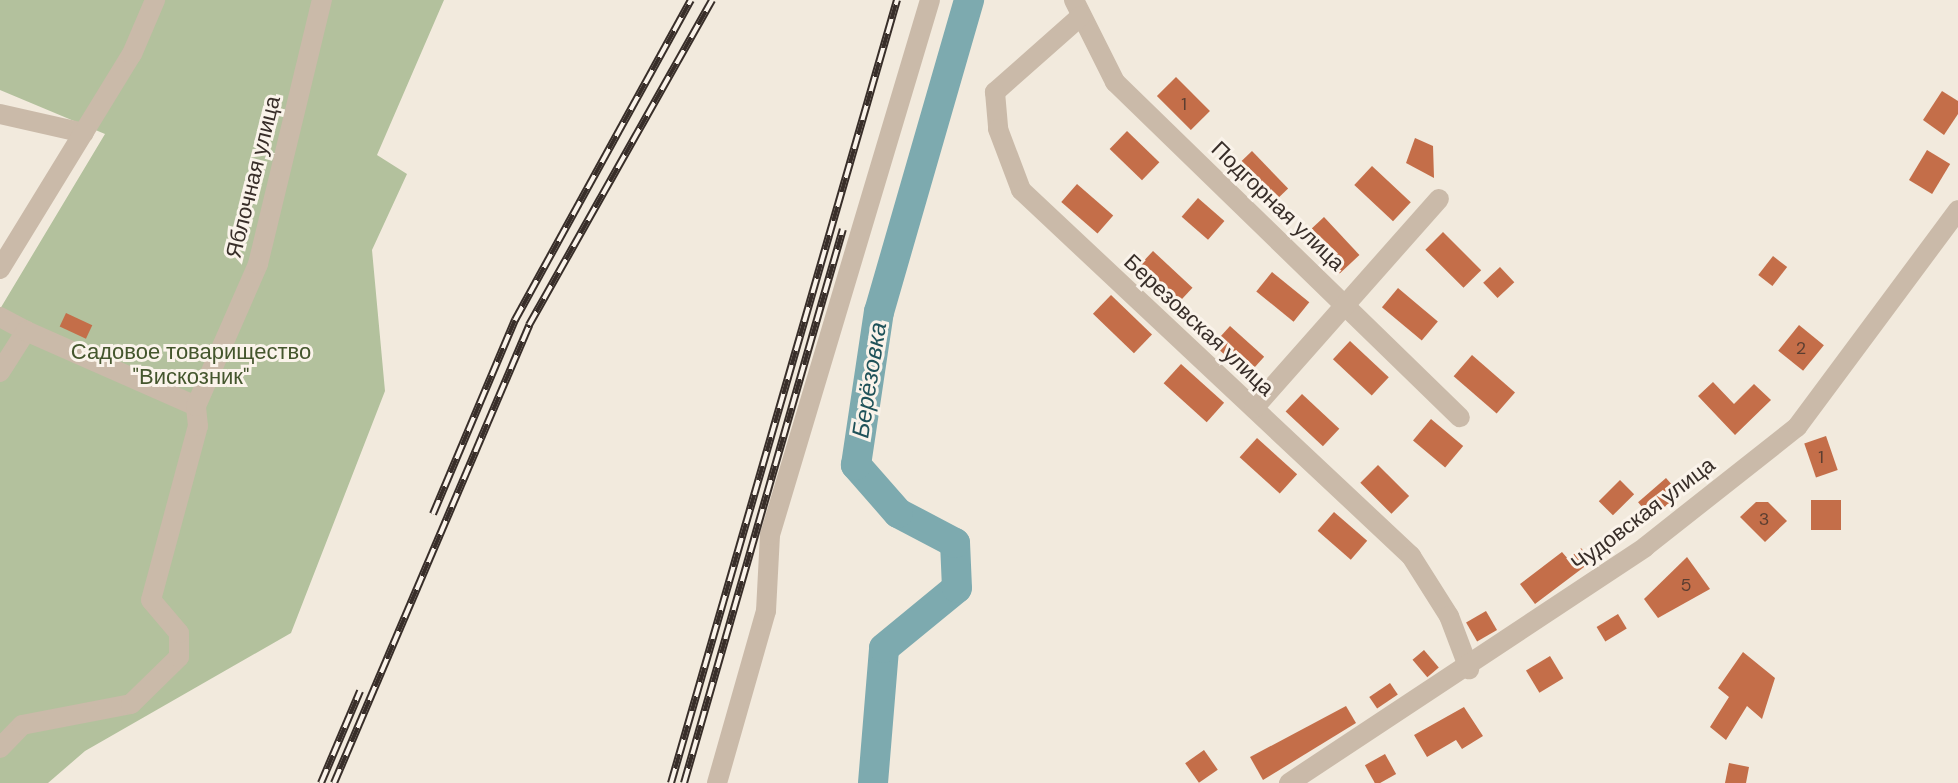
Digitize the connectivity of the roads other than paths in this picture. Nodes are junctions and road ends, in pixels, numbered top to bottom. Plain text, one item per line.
1 (155, 0) edge
2 (322, 0) edge
3 (930, 0) edge
4 (1077, 8) edge
5 (0, 114) edge
6 (84, 133) junction
7 (1439, 199) dead end
8 (1958, 210) edge
9 (0, 269) edge
10 (1343, 302) junction
11 (0, 317) edge
12 (26, 331) junction
13 (0, 372) edge
14 (196, 406) junction
15 (1254, 408) junction
16 (1460, 417) dead end
17 (1469, 669) junction
18 (0, 748) edge
19 (717, 783) edge
20 (1289, 783) edge

1 - 6 street
2 - 14 street, Яблочная улица
3 - 19 street
4 - 10 street, Подгорная улица
4 - 15 street, Березовская улица
5 - 6 street
6 - 9 street
7 - 10 street
8 - 17 street, Чудовская улица
10 - 15 street
10 - 16 street, Подгорная улица
11 - 12 street
12 - 13 street
12 - 14 street
14 - 18 street, Яблочная улица
15 - 17 street, Березовская улица
17 - 20 street, Чудовская улица

